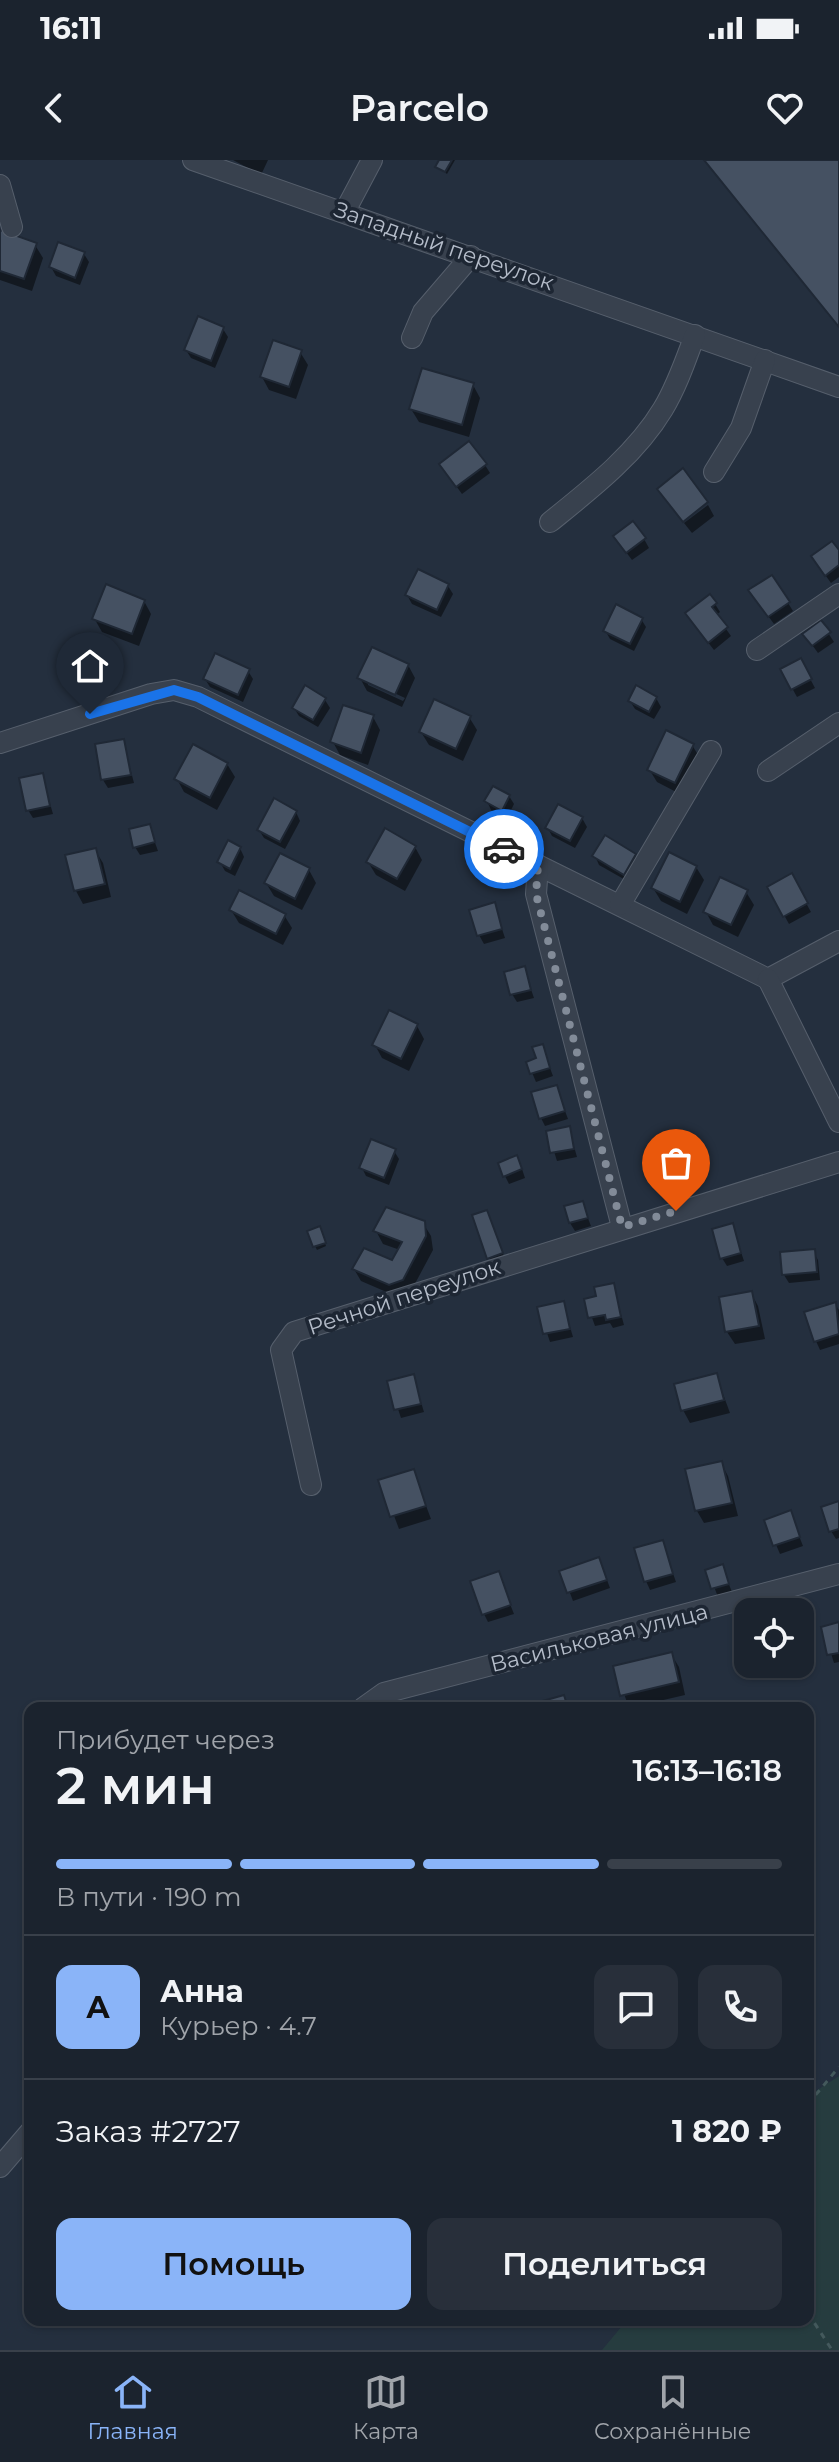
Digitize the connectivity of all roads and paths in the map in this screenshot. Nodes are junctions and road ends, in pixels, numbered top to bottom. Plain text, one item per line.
1 (193, 160) edge
2 (372, 160) edge
3 (0, 185) edge
4 (345, 211) junction
5 (12, 227) dead end
6 (471, 256) junction
7 (695, 335) junction
8 (412, 338) dead end
9 (765, 360) junction
10 (839, 387) edge
11 (714, 472) dead end
12 (550, 522) dead end
13 (839, 594) edge
14 (757, 650) dead end
15 (839, 723) edge
16 (0, 743) edge
17 (711, 751) dead end
18 (768, 771) dead end
19 (538, 865) junction
20 (620, 905) junction
21 (839, 941) edge
22 (768, 979) junction
23 (839, 1122) edge
24 (839, 1162) edge
25 (622, 1227) junction
26 (311, 1485) dead end
27 (839, 1574) edge
28 (371, 1702) edge
29 (839, 2067) edge
30 (814, 2097) edge
31 (24, 2139) edge
32 (0, 2167) edge
33 (814, 2322) edge
34 (832, 2350) edge

1 - 4 street, Западный переулок
2 - 4 street
3 - 5 street
4 - 6 street, Западный переулок
6 - 7 street, Западный переулок
6 - 8 street
7 - 9 street, Западный переулок
7 - 12 street
9 - 10 street, Западный переулок
9 - 11 street
13 - 14 street
15 - 18 street
16 - 19 street
17 - 20 street
19 - 20 street
19 - 25 street
20 - 22 street
21 - 22 street
22 - 23 street
24 - 25 street, Речной переулок
25 - 26 street, Речной переулок
27 - 28 street, Васильковая улица
29 - 30 path
31 - 32 street
33 - 34 path

